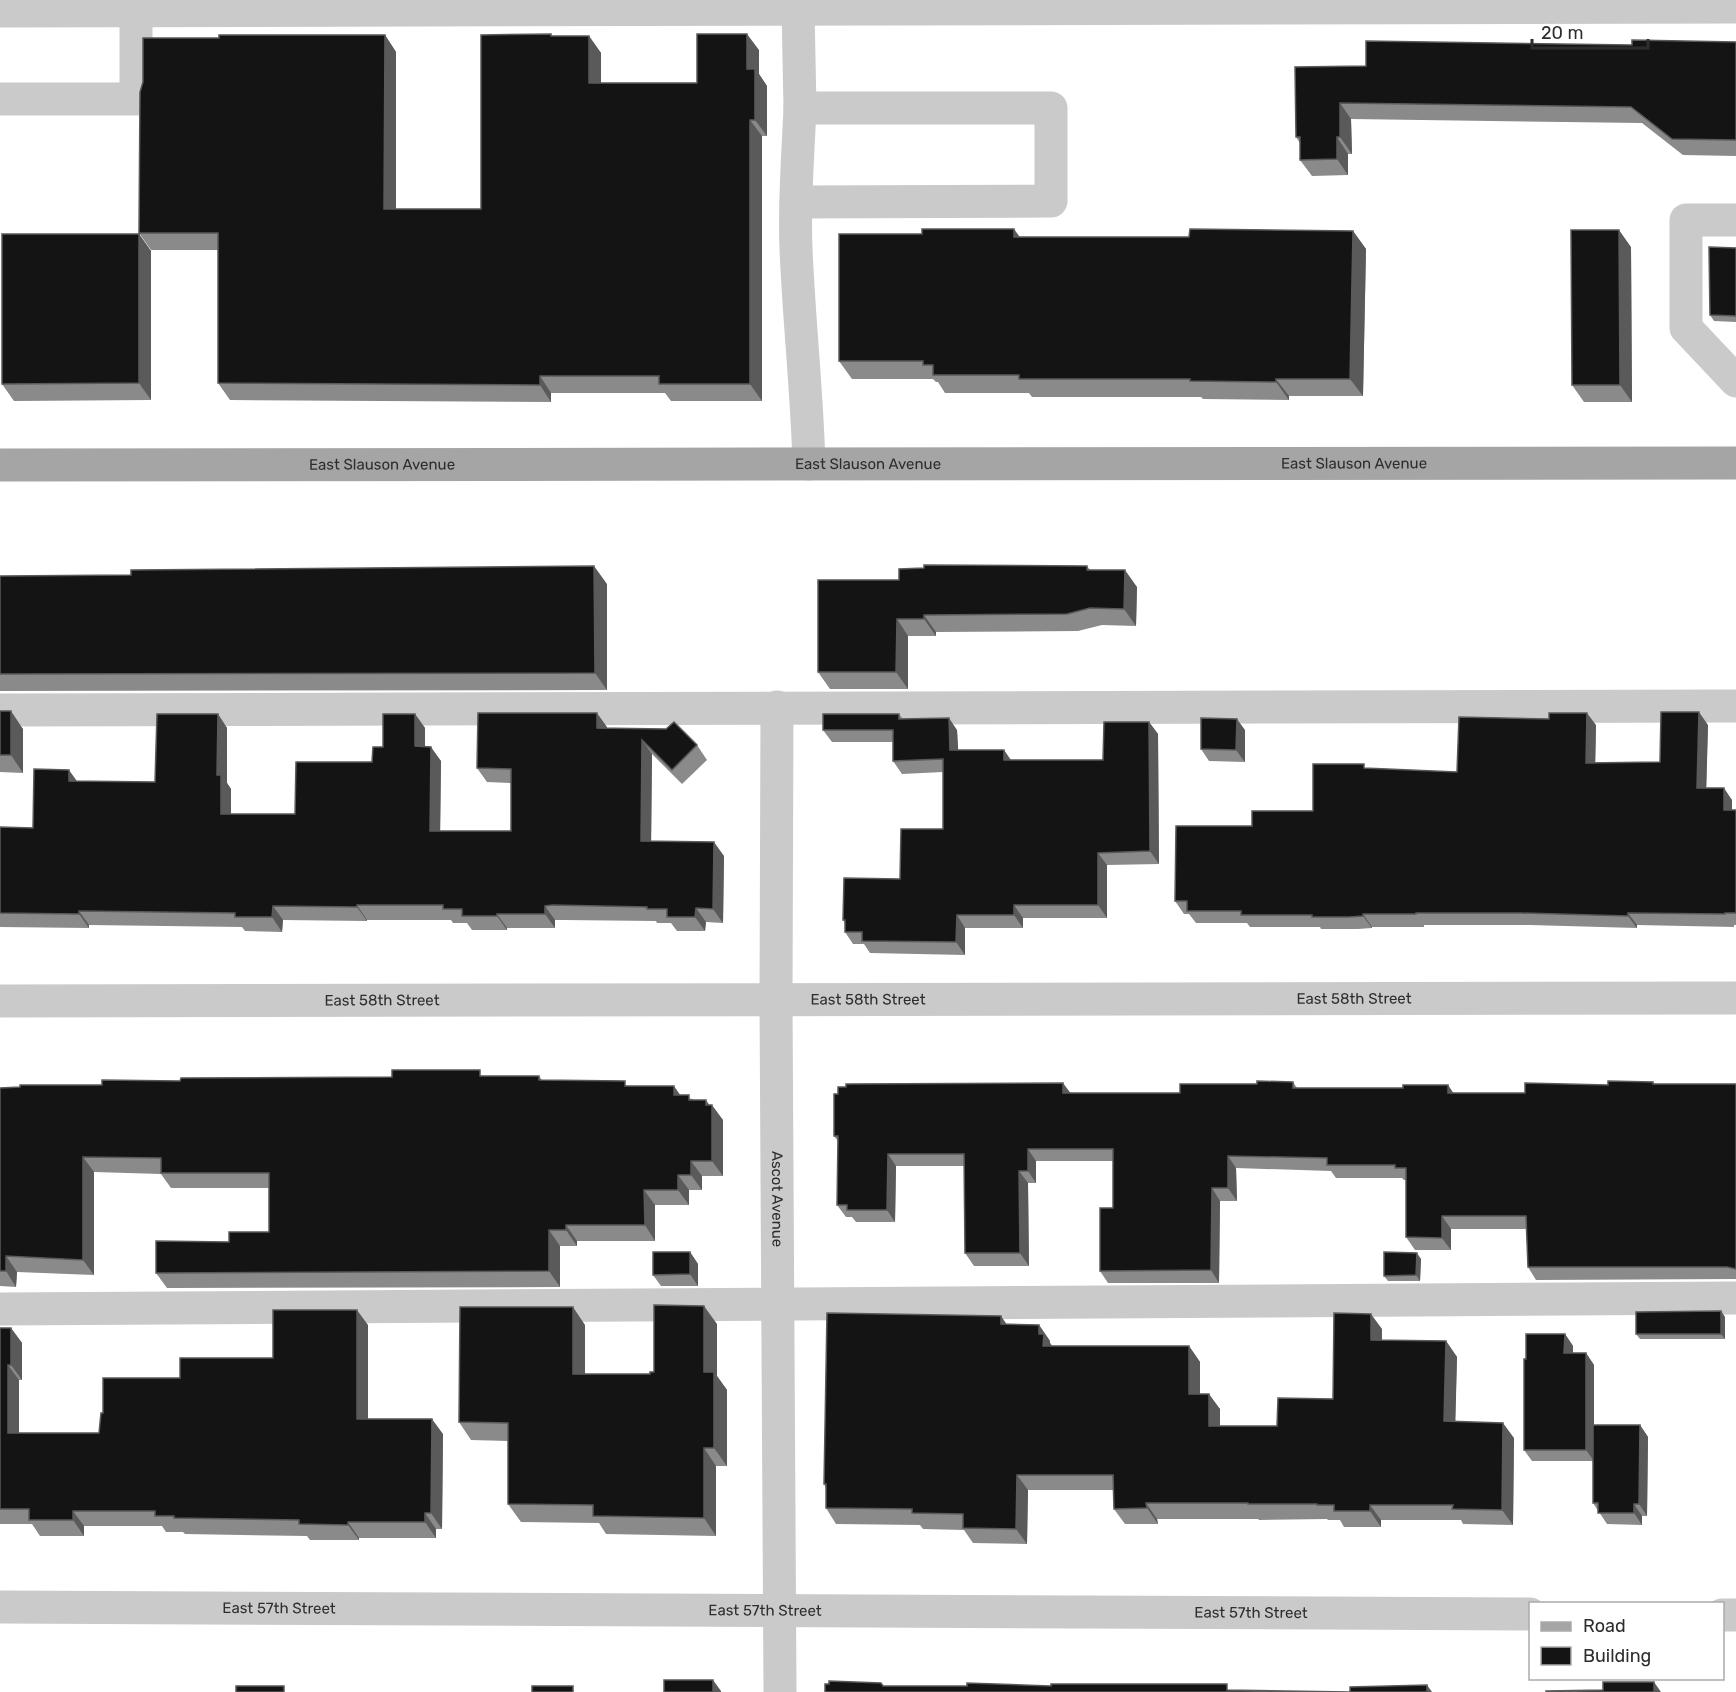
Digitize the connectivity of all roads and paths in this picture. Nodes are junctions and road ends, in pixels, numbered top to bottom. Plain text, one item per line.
1 (1736, 7) edge
2 (798, 9) junction
3 (0, 11) edge
4 (136, 11) junction
5 (0, 99) edge
6 (800, 108) junction
7 (796, 202) junction
8 (1736, 220) edge
9 (1736, 381) edge
10 (1736, 463) edge
11 (809, 464) junction
12 (0, 465) edge
13 (1736, 706) edge
14 (777, 707) junction
15 (0, 710) edge
16 (1736, 998) edge
17 (776, 1000) junction
18 (0, 1001) edge
19 (1736, 1298) edge
20 (778, 1303) junction
21 (0, 1308) edge
22 (0, 1607) edge
23 (780, 1610) junction
24 (1529, 1614) edge
25 (780, 1692) edge

1 - 2 street
2 - 4 street
2 - 6 street
3 - 4 street
4 - 5 street
6 - 7 street
6 - 7 street
7 - 11 street
8 - 9 street
10 - 11 main road, East Slauson Avenue
11 - 12 main road, East Slauson Avenue
13 - 14 street
14 - 15 street
14 - 17 street, Ascot Avenue
16 - 17 street, East 58th Street
17 - 18 street, East 58th Street
17 - 20 street, Ascot Avenue
19 - 20 street
20 - 21 street
20 - 23 street, Ascot Avenue
22 - 23 street, East 57th Street
23 - 24 street, East 57th Street
23 - 25 street, Ascot Avenue

